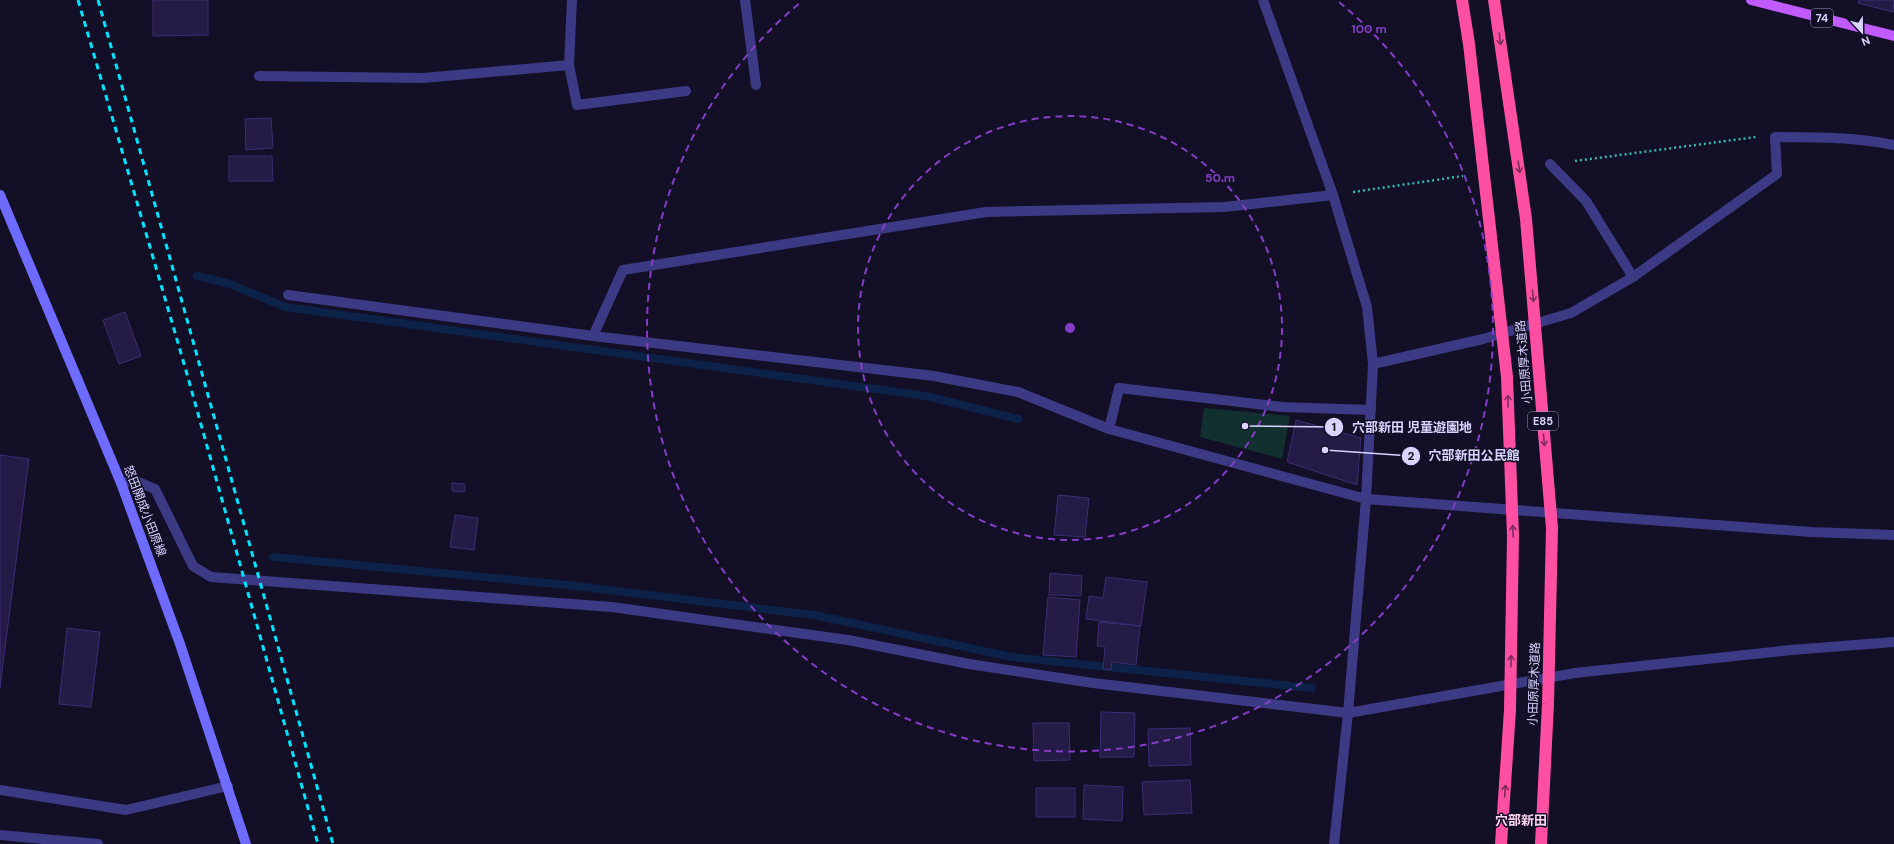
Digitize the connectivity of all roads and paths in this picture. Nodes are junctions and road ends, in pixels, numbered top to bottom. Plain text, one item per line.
1 (572, 0) edge
2 (745, 0) edge
3 (1263, 0) edge
4 (1462, 0) edge
5 (1494, 0) edge
6 (1750, 0) edge
7 (1894, 36) edge
8 (569, 65) junction
9 (259, 76) dead end
10 (756, 85) dead end
11 (686, 91) dead end
12 (1894, 145) edge
13 (1550, 164) dead end
14 (0, 195) edge
15 (1333, 195) junction
16 (1633, 277) junction
17 (288, 294) dead end
18 (593, 336) junction
19 (1373, 364) junction
20 (1371, 410) junction
21 (1109, 429) junction
22 (121, 483) junction
23 (1366, 499) junction
24 (1894, 535) edge
25 (1894, 642) edge
26 (1348, 712) junction
27 (228, 786) junction
28 (0, 790) edge
29 (0, 835) edge
30 (98, 844) edge
31 (246, 844) edge
32 (1334, 844) edge
33 (1502, 844) edge
34 (1541, 844) edge

1 - 8 street
2 - 10 street
3 - 15 street
33 -> 4 highway, 小田原厚木道路
5 -> 34 highway, 小田原厚木道路 / E85
6 - 7 main road, 74
8 - 9 street
8 - 11 street
12 - 16 street
13 - 16 street
14 - 22 main road, 怒田開成小田原線
15 - 18 street
15 - 19 street
16 - 19 street
17 - 18 street
18 - 21 street
19 - 20 street
20 - 21 street
20 - 23 street
21 - 23 street
22 - 26 street
22 - 27 main road, 怒田開成小田原線
23 - 24 street
23 - 26 street
25 - 26 street
26 - 32 street
27 - 28 street
27 - 31 main road, 怒田開成小田原線
29 - 30 street

